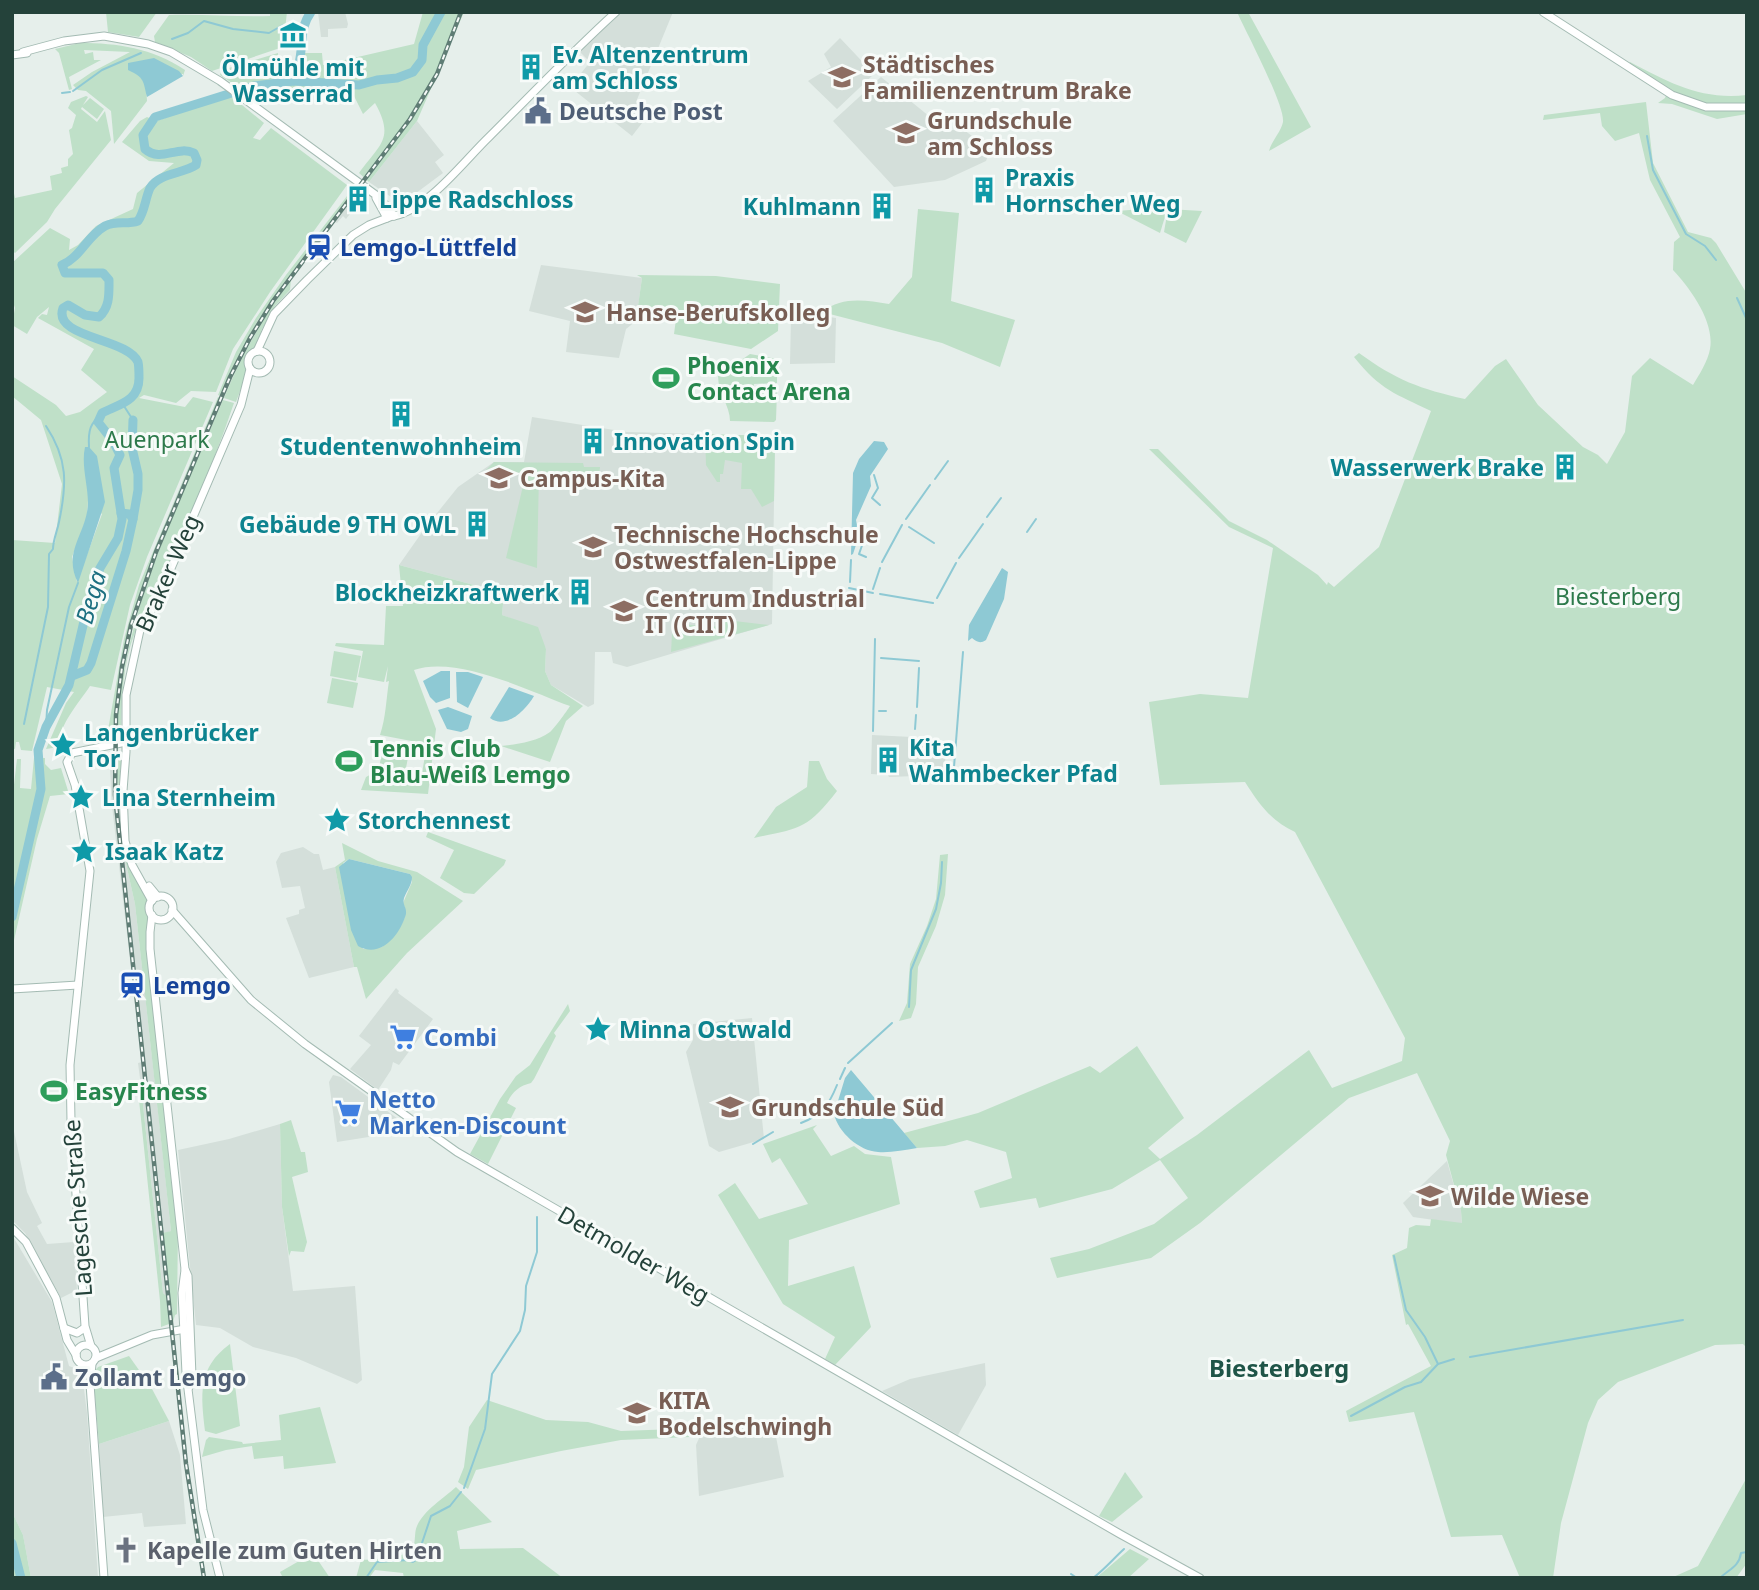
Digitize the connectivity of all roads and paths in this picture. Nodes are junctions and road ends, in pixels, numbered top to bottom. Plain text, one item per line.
1 (617, 12) edge
2 (1543, 12) edge
3 (12, 55) edge
4 (1747, 107) edge
5 (391, 217) junction
6 (260, 351) junction
7 (252, 370) junction
8 (126, 742) junction
9 (155, 899) junction
10 (152, 915) junction
11 (167, 916) junction
12 (150, 940) junction
13 (78, 985) junction
14 (15, 989) edge
15 (15, 1230) edge
16 (84, 1328) junction
17 (186, 1329) junction
18 (65, 1332) junction
19 (88, 1354) junction
20 (104, 1578) edge
21 (220, 1578) edge
22 (1200, 1578) edge

1 - 5 street, Braker Weg
2 - 4 street
3 - 5 street
5 - 6 street, Braker Weg
6 - 7 street, Braker Weg
6 - 7 street, Braker Weg
7 - 8 street, Braker Weg
8 - 9 street
8 - 13 street, Lagesche Straße
9 - 10 street
9 - 11 street, Detmolder Weg
10 - 11 street
10 - 12 street
11 - 12 street
11 - 22 street, Detmolder Weg
12 - 17 street
13 - 14 street
13 - 16 street, Lagesche Straße
15 - 18 street
16 - 18 street
16 - 19 street, Lagesche Straße
17 - 19 street
17 - 21 street
18 - 19 street
18 - 19 street
19 - 20 street, Lagesche Straße

